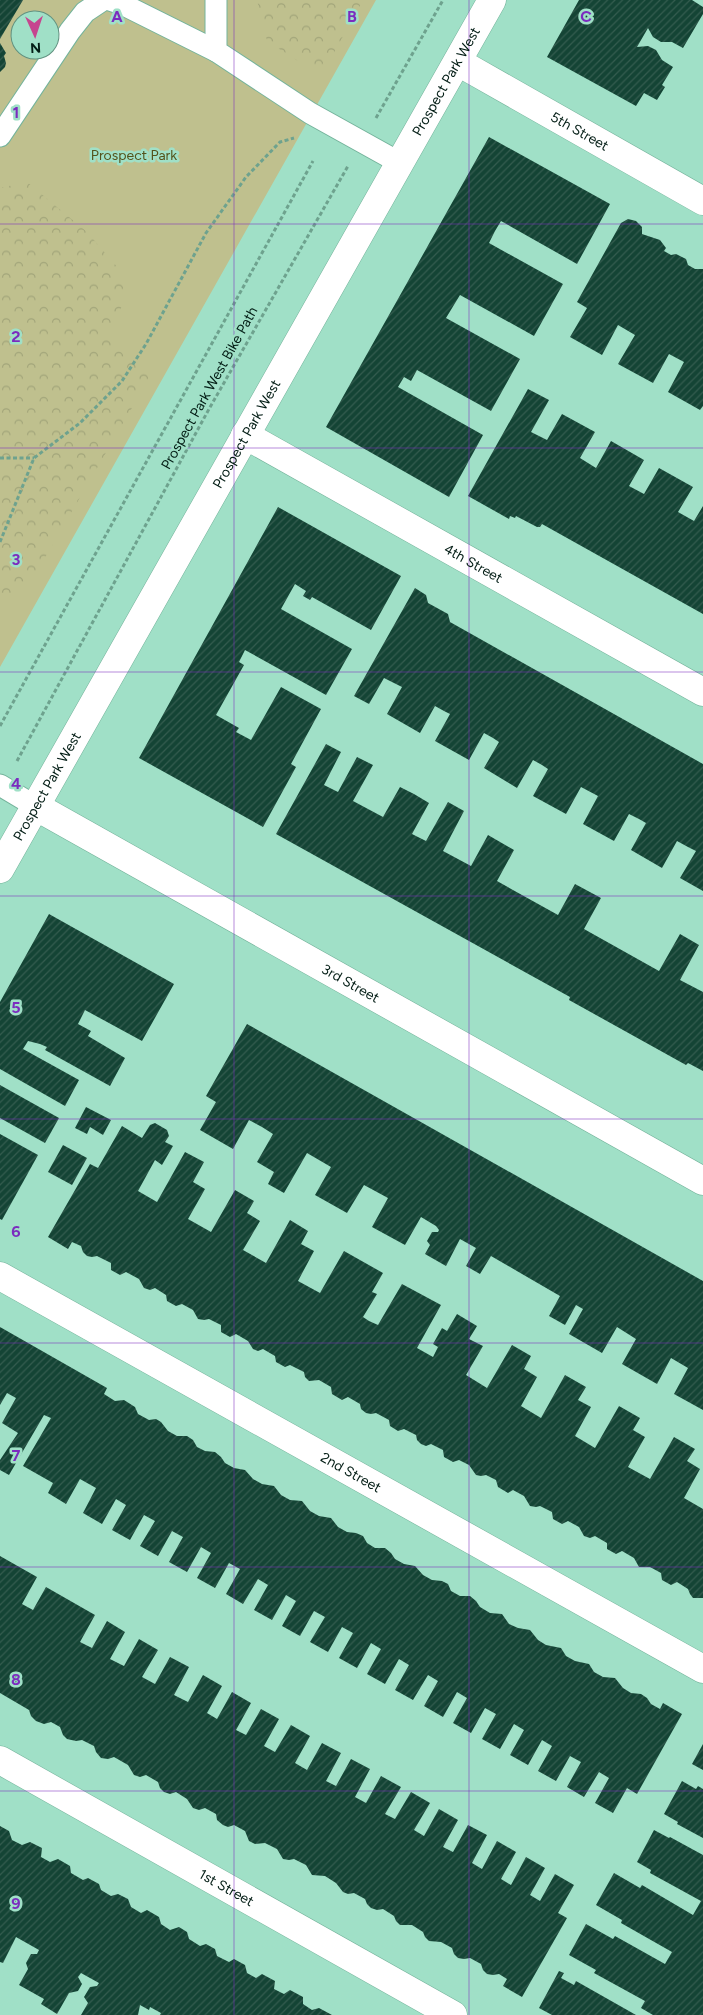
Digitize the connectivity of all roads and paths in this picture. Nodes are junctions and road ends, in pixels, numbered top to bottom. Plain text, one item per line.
1 (216, 0) edge
2 (443, 0) edge
3 (492, 0) edge
4 (115, 1) edge
5 (216, 51) junction
6 (458, 62) junction
7 (333, 125) junction
8 (0, 136) edge
9 (362, 142) junction
10 (313, 161) dead end
11 (400, 163) junction
12 (703, 201) edge
13 (245, 435) junction
14 (0, 458) edge
15 (34, 458) junction
16 (0, 542) edge
17 (703, 692) edge
18 (0, 726) edge
19 (1, 786) edge
20 (35, 806) junction
21 (0, 869) edge
22 (703, 1181) edge
23 (0, 1276) edge
24 (703, 1669) edge
25 (0, 1760) edge
26 (452, 2015) edge

1 - 5 lane
2 - 9 path, Prospect Park West Bike Path
3 - 6 street, Prospect Park West
4 - 5 lane
4 - 8 lane
5 - 7 lane
6 - 11 street, Prospect Park West
6 - 12 street, 5th Street
7 - 9 lane
7 - 15 path
9 - 11 lane
9 - 19 path, Prospect Park West Bike Path
10 - 18 path
11 - 13 street, Prospect Park West
13 - 17 street, 4th Street
13 - 20 street, Prospect Park West
14 - 15 path
15 - 16 path
19 - 20 lane, 3rd Street
20 - 21 street, Prospect Park West
20 - 22 street, 3rd Street
23 - 24 street, 2nd Street
25 - 26 street, 1st Street

